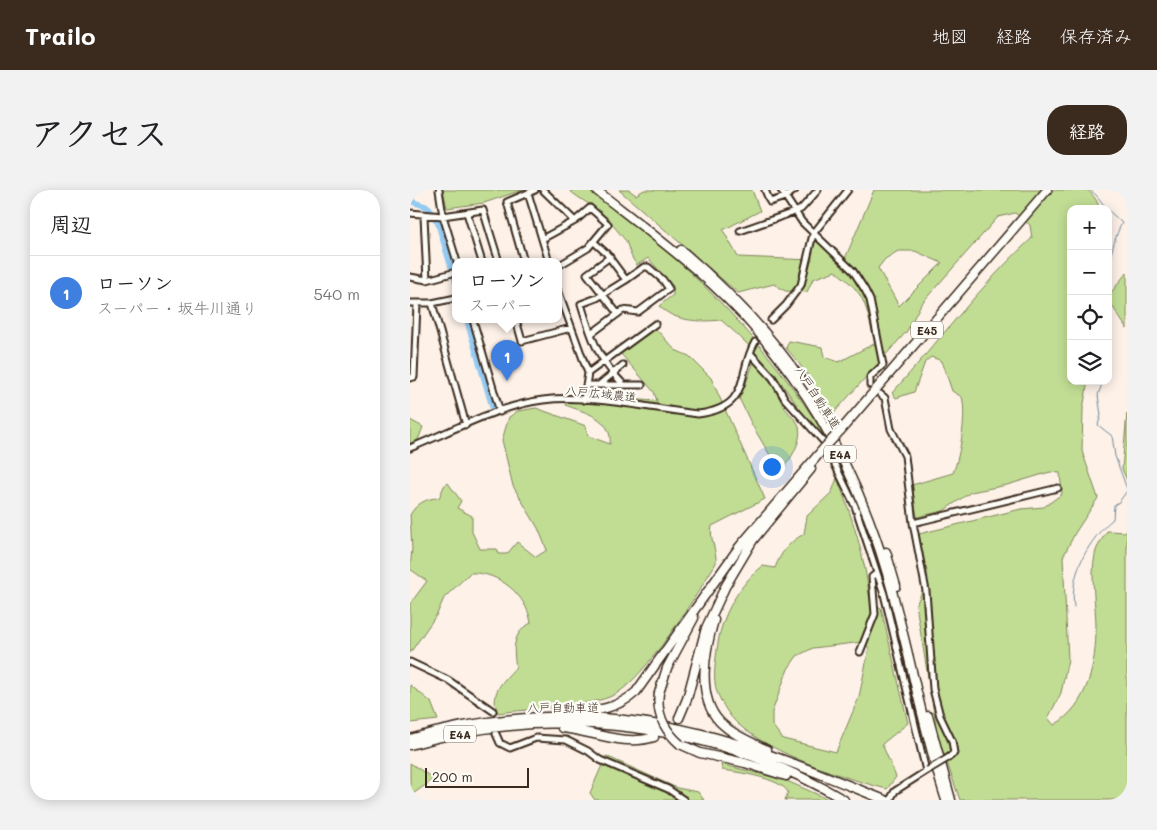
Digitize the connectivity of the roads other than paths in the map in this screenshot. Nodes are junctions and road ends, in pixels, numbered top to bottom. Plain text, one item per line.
1 (412, 190) edge
2 (439, 190) edge
3 (535, 190) edge
4 (543, 190) edge
5 (596, 190) edge
6 (605, 190) edge
7 (765, 190) edge
8 (781, 190) edge
9 (795, 190) edge
10 (818, 190) edge
11 (848, 190) edge
12 (1047, 190) edge
13 (528, 193) junction
14 (410, 196) edge
15 (785, 197) junction
16 (795, 212) junction
17 (410, 213) edge
18 (467, 213) junction
19 (424, 216) junction
20 (443, 216) junction
21 (574, 221) junction
22 (740, 231) dead end
23 (813, 234) junction
24 (542, 238) junction
25 (594, 242) junction
26 (610, 257) junction
27 (455, 258) edge
28 (481, 258) edge
29 (498, 258) edge
30 (523, 258) edge
31 (548, 258) edge
32 (562, 264) edge
33 (452, 273) edge
34 (410, 277) edge
35 (427, 280) junction
36 (626, 280) junction
37 (603, 294) junction
38 (452, 299) edge
39 (562, 302) edge
40 (410, 303) edge
41 (432, 303) junction
42 (417, 304) junction
43 (618, 314) junction
44 (771, 320) tunnel mouth
45 (474, 323) edge
46 (517, 323) edge
47 (655, 324) dead end
48 (571, 328) junction
49 (591, 334) junction
50 (754, 342) tunnel mouth
51 (750, 353) junction
52 (604, 362) junction
53 (623, 365) dead end
54 (588, 373) junction
55 (613, 374) junction
56 (410, 378) edge
57 (586, 384) junction
58 (599, 384) junction
59 (624, 385) junction
60 (642, 385) dead end
61 (870, 385) dead end
62 (880, 394) dead end
63 (584, 400) junction
64 (500, 412) junction
65 (466, 425) junction
66 (410, 448) edge
67 (823, 450) junction
68 (1058, 488) dead end
69 (913, 523) junction
70 (725, 567) junction
71 (877, 572) junction
72 (731, 576) junction
73 (860, 652) dead end
74 (410, 662) edge
75 (493, 711) dead end
76 (679, 718) dead end
77 (509, 723) junction
78 (496, 734) dead end
79 (654, 737) dead end
80 (410, 739) edge
81 (410, 746) edge
82 (927, 770) junction
83 (819, 774) junction
84 (684, 800) edge
85 (843, 800) edge
86 (885, 800) edge
87 (890, 800) edge
88 (946, 800) edge
89 (952, 800) edge

1 - 14 street
2 - 20 street
3 - 13 street
4 - 21 street
5 - 88 highway, 八戸自動車道 / E4A
6 - 89 highway, 八戸自動車道 / E4A
7 - 15 street
8 - 15 street
9 - 15 street
10 - 16 street
11 - 23 street
12 - 67 highway, E45, bridge
13 - 24 street
13 - 30 street
15 - 16 street
16 - 22 street
16 - 23 street
17 - 19 street
18 - 20 street
18 - 28 street
18 - 29 street
19 - 20 street
19 - 35 street
20 - 27 street
21 - 24 street
21 - 25 street
23 - 44 street
23 - 61 street
24 - 31 street
25 - 26 street
25 - 32 street
26 - 36 street
26 - 37 street
33 - 35 street
34 - 35 street
36 - 37 street
36 - 43 street
37 - 43 street
37 - 49 street
38 - 41 street
39 - 48 street
40 - 42 street
41 - 42 street
41 - 65 street
42 - 56 street
43 - 49 street
45 - 64 street
46 - 48 street
47 - 52 street
48 - 54 street
49 - 52 street
50 - 51 street, 八戸広域農道
51 - 63 street, 八戸広域農道
51 - 71 street
52 - 54 street
52 - 55 street
53 - 55 street
54 - 57 street
55 - 58 street
55 - 59 street
57 - 58 street
57 - 63 street
58 - 59 street
59 - 60 street
62 - 69 street
63 - 64 street, 八戸広域農道
64 - 65 street, 八戸広域農道
65 - 66 street, 八戸広域農道
67 - 70 highway, E45
67 - 72 highway, E45
68 - 69 street
69 - 82 street, bridge
70 - 77 highway
70 - 85 highway, bridge
71 - 73 street
71 - 82 street
72 - 76 highway
72 - 83 highway
74 - 75 street
77 - 79 highway
77 - 80 highway, 八戸自動車道 / E4A
77 - 81 highway, 八戸自動車道 / E4A
77 - 83 highway, 八戸自動車道 / E4A
77 - 85 highway, 八戸自動車道 / E4A
78 - 84 street
82 - 87 street
83 - 86 highway, 八戸自動車道 / E4A

